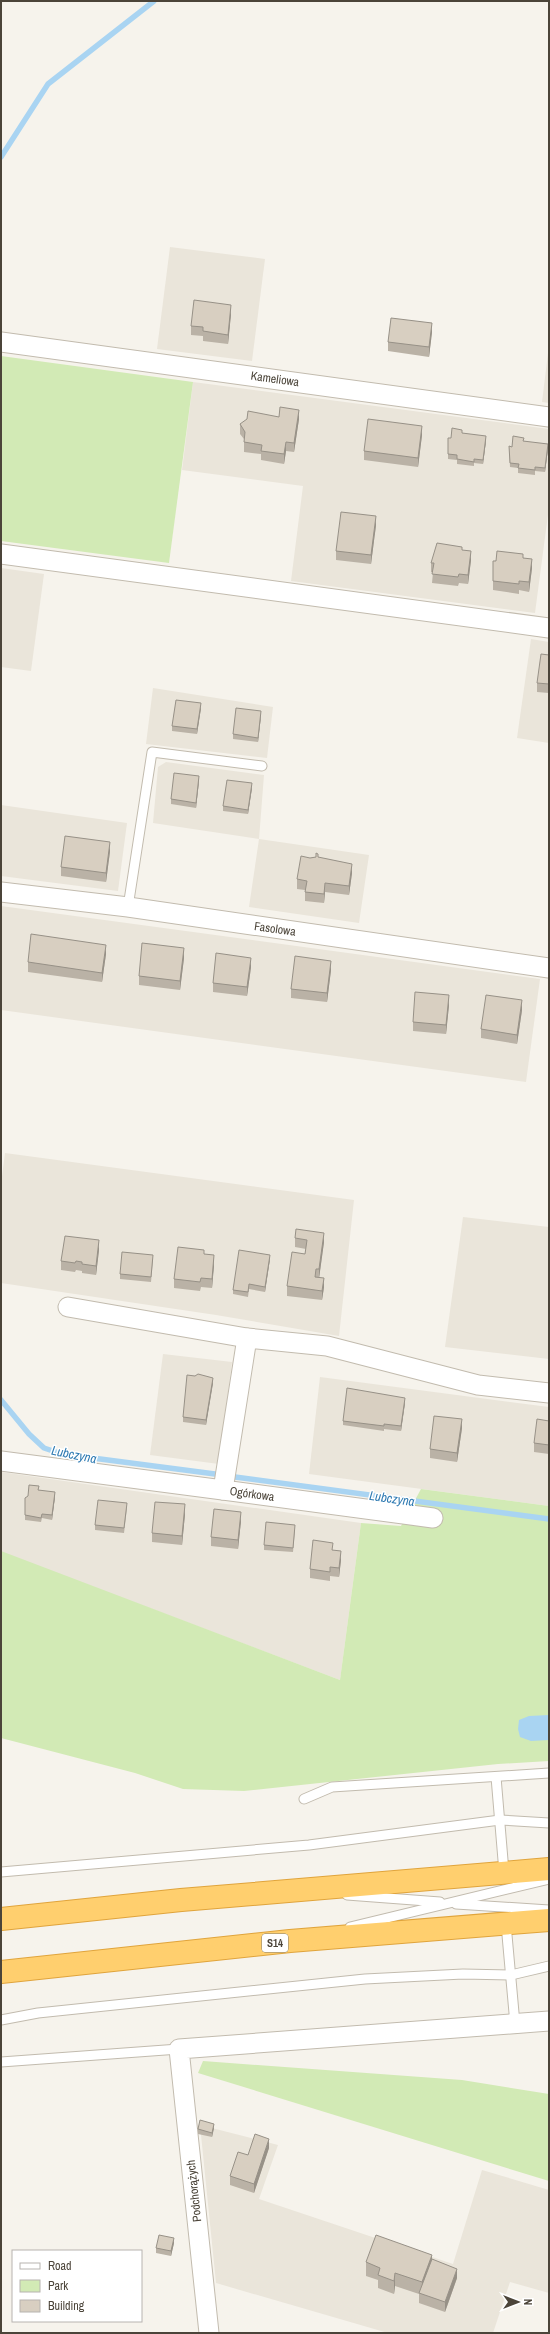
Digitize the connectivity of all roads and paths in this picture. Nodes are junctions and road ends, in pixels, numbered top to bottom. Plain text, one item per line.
1 (1, 342) edge
2 (549, 417) edge
3 (1, 554) edge
4 (549, 628) edge
5 (262, 766) dead end
6 (1, 892) edge
7 (128, 907) junction
8 (549, 968) edge
9 (68, 1307) dead end
10 (247, 1338) junction
11 (549, 1393) edge
12 (1, 1461) edge
13 (223, 1490) junction
14 (433, 1518) dead end
15 (549, 1773) edge
16 (496, 1776) junction
17 (304, 1799) dead end
18 (500, 1820) junction
19 (549, 1823) edge
20 (549, 1869) edge
21 (1, 1872) edge
22 (504, 1872) junction
23 (549, 1878) edge
24 (284, 1890) junction
25 (448, 1903) junction
26 (549, 1910) edge
27 (1, 1919) edge
28 (549, 1920) edge
29 (506, 1924) junction
30 (290, 1941) junction
31 (549, 1966) edge
32 (1, 1972) edge
33 (511, 1975) junction
34 (1, 2020) edge
35 (549, 2021) edge
36 (515, 2024) junction
37 (179, 2050) junction
38 (1, 2062) edge
39 (209, 2333) edge

1 - 2 street, Kameliowa
3 - 4 street
5 - 7 lane
6 - 7 street, Fasolowa
7 - 8 street, Fasolowa
9 - 10 street
10 - 11 street
10 - 13 street, Ogórkowa
12 - 13 street
13 - 14 street, Ogórkowa
15 - 16 lane
16 - 17 lane
16 - 18 lane
18 - 19 lane
18 - 21 lane
18 - 22 lane
20 - 22 highway
22 - 24 highway
23 - 25 lane
24 - 25 lane
24 - 27 highway
25 - 26 lane
25 - 30 lane
28 - 29 highway, S14
29 - 30 highway, S14
29 - 33 lane
30 - 32 highway, S14
31 - 33 lane
33 - 34 lane
33 - 36 lane
35 - 36 street
36 - 37 street
37 - 38 lane
37 - 39 street, Podchorążych

